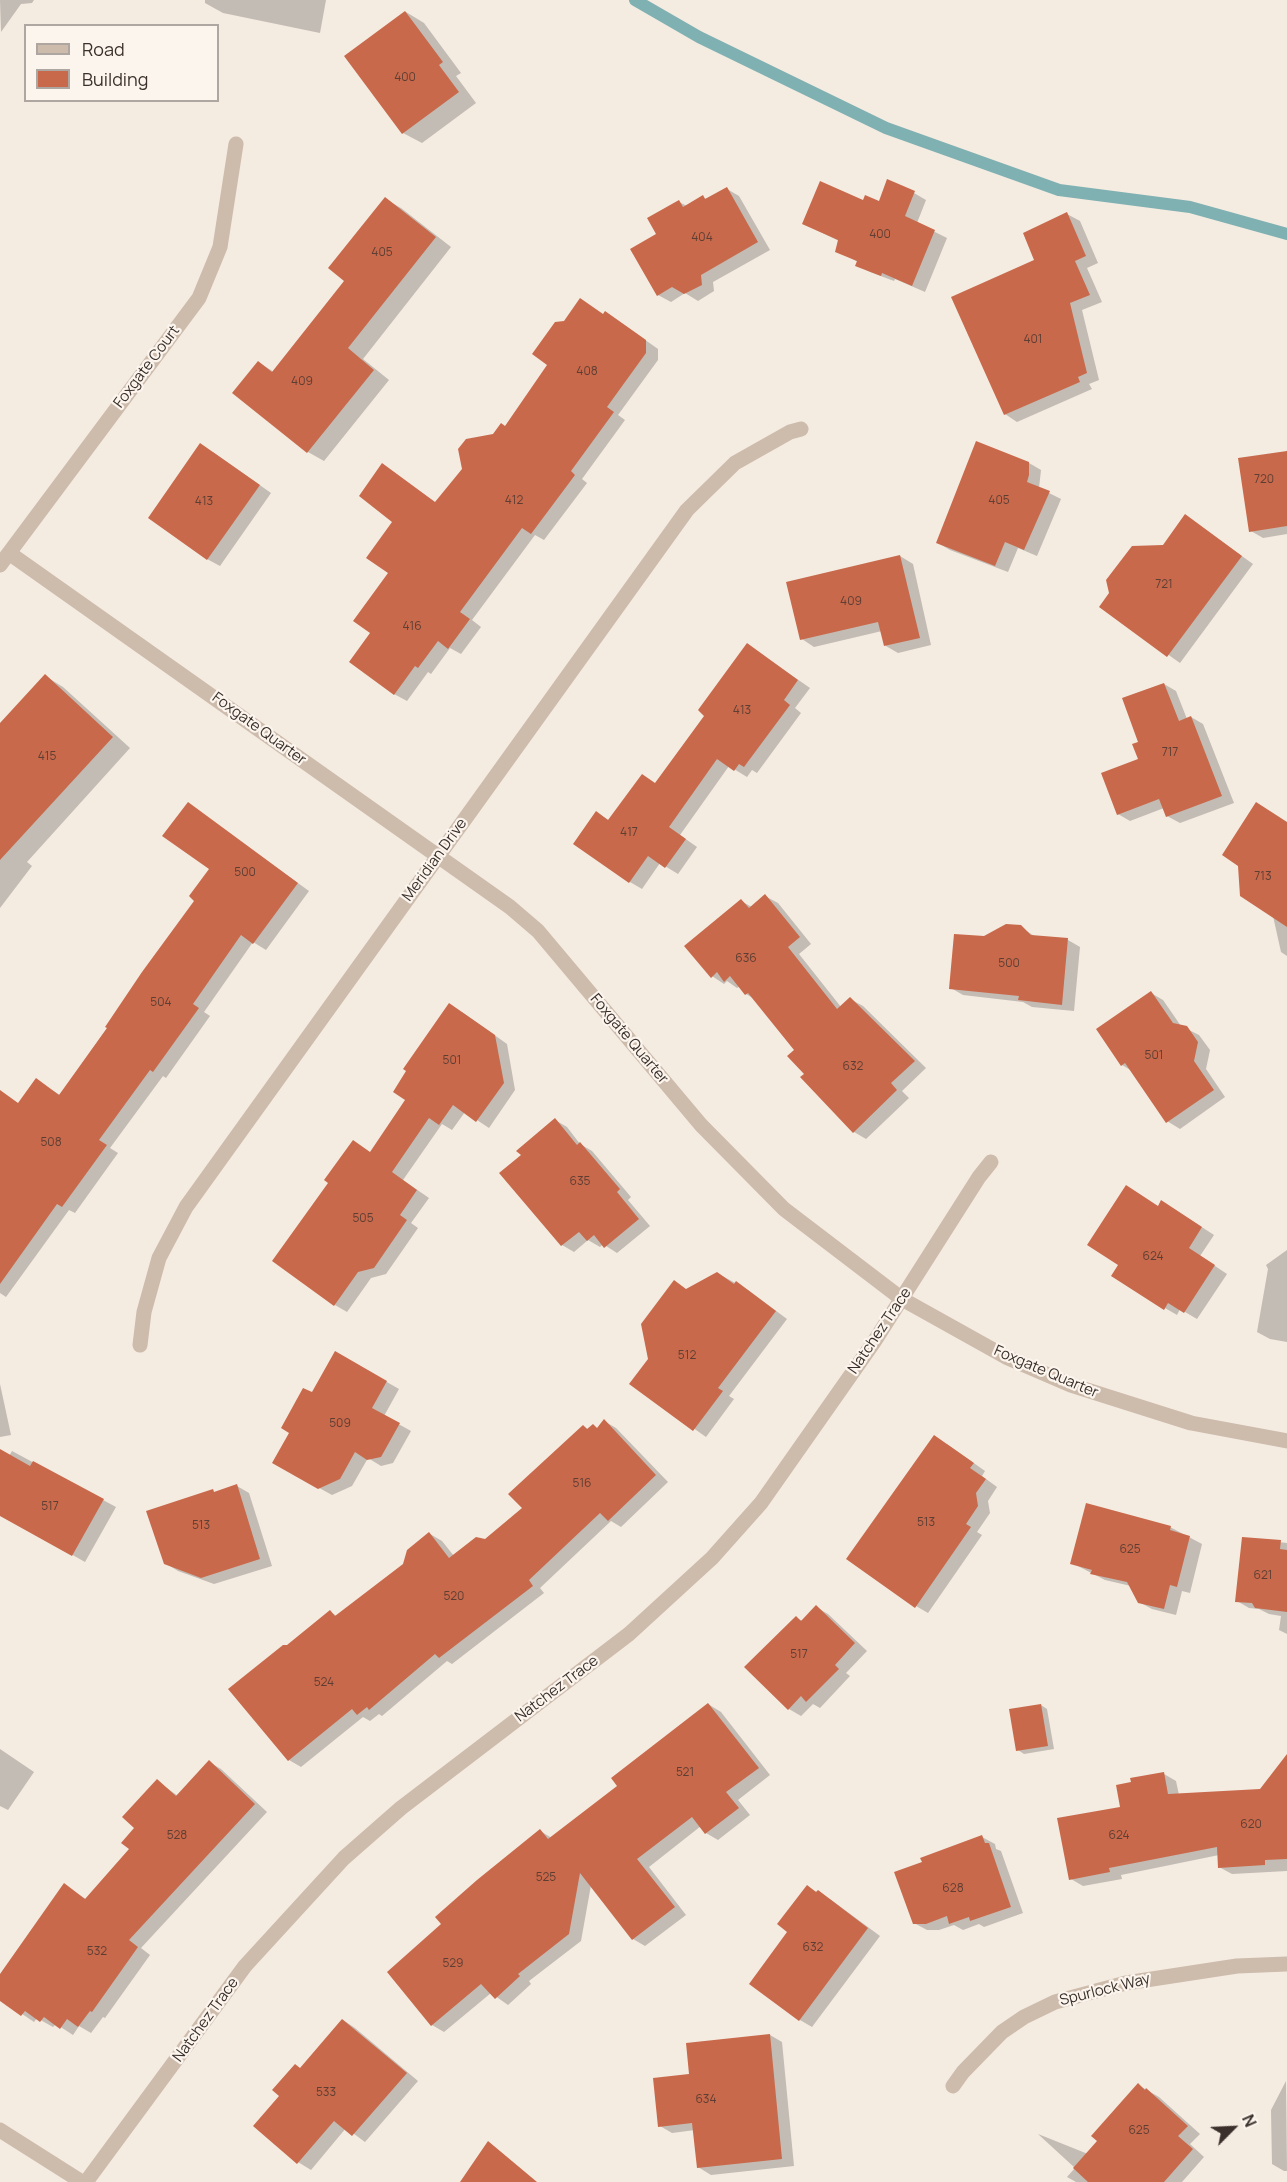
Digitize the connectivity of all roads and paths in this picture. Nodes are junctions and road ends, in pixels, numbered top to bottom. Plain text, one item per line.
1 (236, 144) dead end
2 (801, 429) dead end
3 (5, 559) edge
4 (437, 857) junction
5 (991, 1162) dead end
6 (902, 1299) junction
7 (140, 1345) dead end
8 (1287, 1441) edge
9 (1287, 1964) edge
10 (953, 2086) dead end
11 (0, 2130) edge
12 (84, 2182) edge

1 - 3 street, Foxgate Court
2 - 4 street, Meridian Drive
3 - 4 street, Foxgate Quarter
4 - 6 street, Foxgate Quarter
4 - 7 street, Meridian Drive
5 - 6 street, Natchez Trace
6 - 8 street, Foxgate Quarter
6 - 12 street, Natchez Trace
9 - 10 street, Spurlock Way
11 - 12 street

